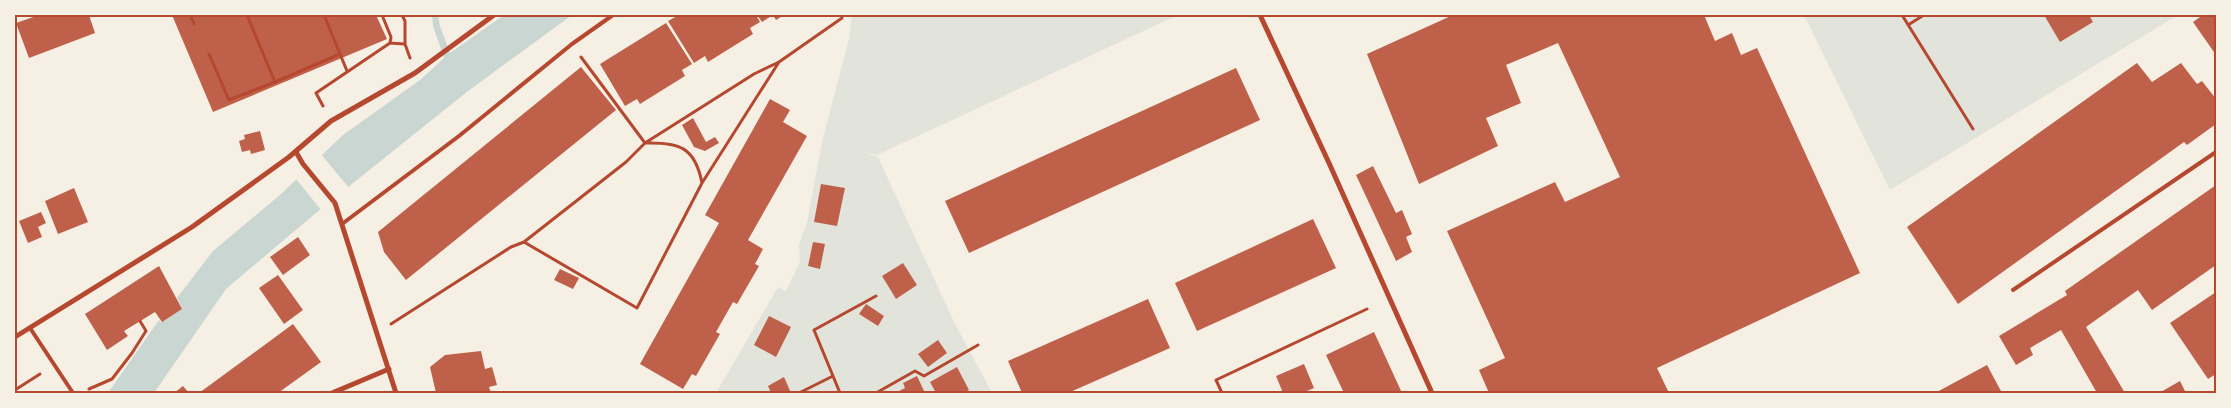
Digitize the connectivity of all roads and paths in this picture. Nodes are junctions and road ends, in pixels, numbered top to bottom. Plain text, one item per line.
1 (190, 15) edge
2 (247, 15) edge
3 (324, 15) edge
4 (382, 15) edge
5 (402, 15) edge
6 (494, 15) edge
7 (613, 15) edge
8 (1260, 15) edge
9 (1902, 15) edge
10 (1924, 15) edge
11 (842, 18) dead end
12 (194, 24) dead end
13 (1908, 25) junction
14 (390, 43) junction
15 (404, 44) junction
16 (572, 44) junction
17 (209, 54) dead end
18 (340, 54) junction
19 (779, 62) junction
20 (347, 71) junction
21 (415, 72) junction
22 (275, 82) junction
23 (331, 121) junction
24 (1973, 129) dead end
25 (645, 143) junction
26 (296, 152) junction
27 (2216, 152) edge
28 (702, 184) junction
29 (342, 224) junction
30 (524, 242) junction
31 (2013, 290) dead end
32 (876, 296) dead end
33 (1367, 309) dead end
34 (140, 322) dead end
35 (30, 328) junction
36 (377, 330) junction
37 (15, 337) edge
38 (978, 345) dead end
39 (55, 363) junction
40 (389, 369) junction
41 (834, 376) junction
42 (15, 390) edge
43 (74, 393) edge
44 (81, 393) edge
45 (332, 393) edge
46 (396, 393) edge
47 (799, 393) edge
48 (840, 393) edge
49 (876, 393) edge
50 (1222, 393) edge
51 (1432, 393) edge

1 - 12 path
2 - 22 path
3 - 18 path
4 - 14 path
5 - 15 path
6 - 21 street
7 - 16 lane
8 - 51 street
9 - 13 path
10 - 13 path
11 - 19 path
13 - 24 path
14 - 15 path
14 - 20 path
15 - 21 path
16 - 25 path
16 - 29 lane
17 - 22 path
18 - 20 path
18 - 22 path
19 - 25 path
19 - 28 path
20 - 23 path
21 - 23 street
23 - 26 street
25 - 28 path
25 - 30 path
26 - 29 street
26 - 35 street
27 - 31 lane
28 - 30 path
29 - 36 street
30 - 36 path
32 - 41 path
33 - 50 path
34 - 44 path
35 - 37 street
35 - 39 lane
36 - 40 street
38 - 49 path
39 - 42 path
39 - 43 lane
40 - 45 street
40 - 46 street
41 - 47 path
41 - 48 path

